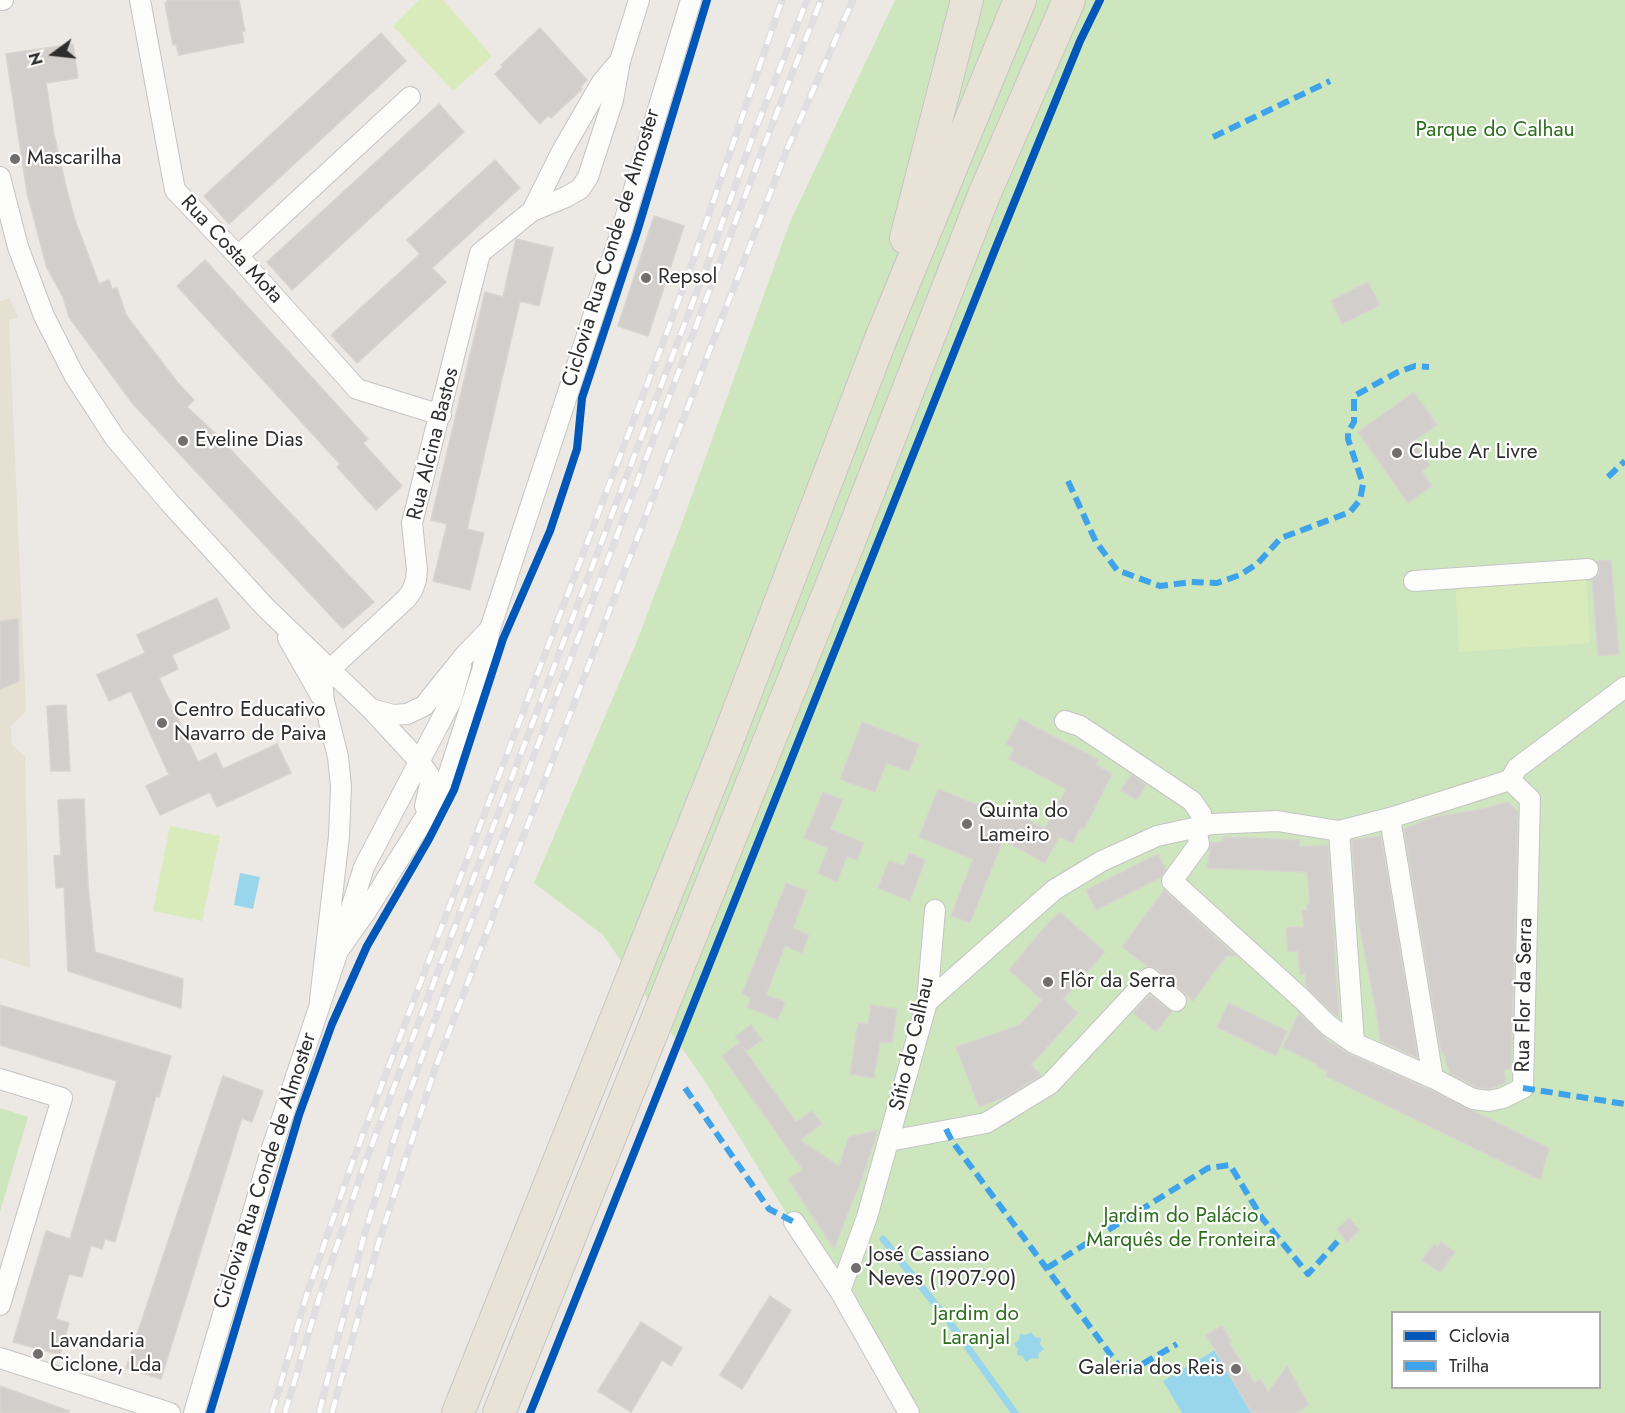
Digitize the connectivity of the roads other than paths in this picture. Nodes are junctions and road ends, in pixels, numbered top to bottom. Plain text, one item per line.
1 (140, 0) edge
2 (639, 0) edge
3 (691, 0) edge
4 (967, 0) edge
5 (1020, 0) edge
6 (1069, 0) edge
7 (620, 61) junction
8 (410, 97) dead end
9 (1, 185) edge
10 (532, 211) junction
11 (237, 256) junction
12 (880, 341) junction
13 (441, 415) junction
14 (1588, 569) dead end
15 (1414, 582) dead end
16 (265, 607) junction
17 (490, 628) junction
18 (465, 654) junction
19 (331, 669) junction
20 (1625, 687) edge
21 (324, 701) junction
22 (371, 709) junction
23 (1065, 721) dead end
24 (419, 761) junction
25 (1510, 780) junction
26 (1390, 818) junction
27 (422, 820) junction
28 (1199, 826) junction
29 (1339, 831) junction
30 (935, 910) dead end
31 (338, 951) junction
32 (320, 1000) junction
33 (1176, 1000) dead end
34 (927, 1002) junction
35 (1354, 1043) junction
36 (1433, 1078) junction
37 (0, 1079) edge
38 (889, 1141) junction
39 (794, 1222) dead end
40 (840, 1291) junction
41 (0, 1305) edge
42 (0, 1358) edge
43 (170, 1413) edge
44 (194, 1413) edge
45 (458, 1413) edge
46 (499, 1413) edge
47 (909, 1413) edge

1 - 11 street, Rua Costa Mota
2 - 7 street, Rua Alcina Bastos
3 - 17 street
4 - 12 highway
5 - 12 highway
6 - 46 highway
7 - 10 street, Rua Alcina Bastos
7 - 10 street, Rua Alcina Bastos
8 - 11 street
9 - 16 street
10 - 13 street, Rua Alcina Bastos
11 - 13 street, Rua Costa Mota
12 - 45 highway
13 - 19 street, Rua Alcina Bastos
14 - 15 street
16 - 19 street
16 - 21 street
17 - 18 street
17 - 27 street
18 - 22 street
18 - 24 street
19 - 21 street
19 - 22 street
20 - 25 street
21 - 32 street
22 - 24 street
23 - 28 street
24 - 27 street
24 - 31 street
25 - 26 street
25 - 36 street, Rua Flor da Serra
26 - 29 street
26 - 36 street
27 - 31 street
28 - 29 street
28 - 34 street
28 - 35 street, Rua Flor da Serra
29 - 35 street
30 - 34 street, Sítio do Calhau
31 - 32 street
32 - 44 street
33 - 38 street, Sítio do Calhau
34 - 38 street, Sítio do Calhau
35 - 36 street, Rua Flor da Serra
37 - 41 street
38 - 40 street, Sítio do Calhau
39 - 40 street
40 - 47 street
42 - 43 street

